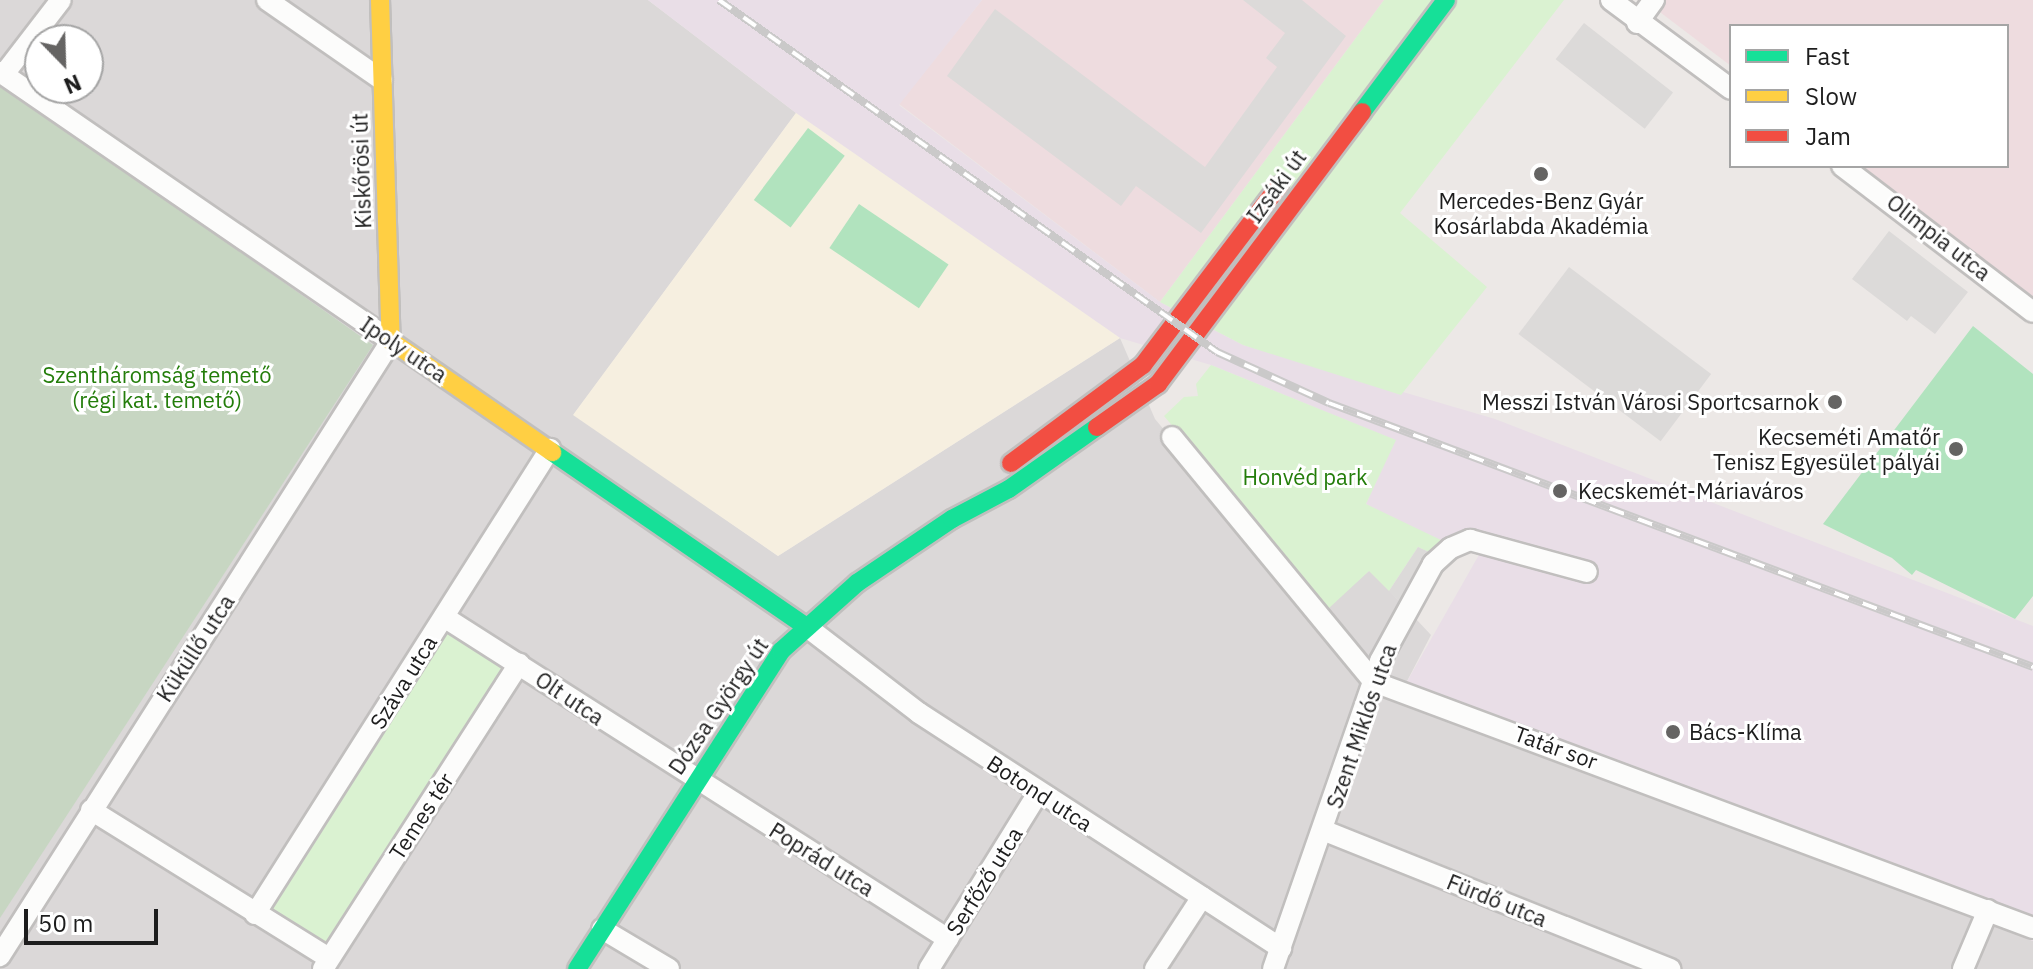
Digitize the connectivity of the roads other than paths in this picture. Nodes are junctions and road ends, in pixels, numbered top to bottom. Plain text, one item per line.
1 (61, 0) edge
2 (267, 0) edge
3 (380, 0) edge
4 (1423, 0) edge
5 (1446, 0) edge
6 (1611, 0) edge
7 (1654, 0) edge
8 (1637, 23) junction
9 (2, 73) edge
10 (382, 80) junction
11 (1729, 88) edge
12 (1351, 93) dead end
13 (1845, 168) edge
14 (1287, 176) dead end
15 (2033, 312) edge
16 (391, 341) junction
17 (1129, 377) joint
18 (1142, 397) joint
19 (1172, 437) dead end
20 (550, 449) junction
21 (952, 519) junction
22 (1587, 572) dead end
23 (444, 617) junction
24 (807, 627) junction
25 (519, 664) junction
26 (1374, 682) junction
27 (696, 779) junction
28 (1038, 793) junction
29 (91, 810) junction
30 (1325, 831) junction
31 (1202, 897) junction
32 (1988, 910) junction
33 (255, 914) junction
34 (2033, 928) edge
35 (602, 929) junction
36 (948, 939) junction
37 (1281, 948) junction
38 (0, 956) edge
39 (326, 964) edge
40 (577, 969) edge
41 (669, 969) edge
42 (929, 969) edge
43 (1155, 969) edge
44 (1273, 969) edge
45 (1670, 969) edge
46 (1963, 969) edge

1 - 9 street
2 - 10 street
3 - 10 main road, Kiskőrösi út
4 - 12 main road
5 - 18 main road, Izsáki út
6 - 8 street
7 - 8 street
8 - 11 street
9 - 16 street, Ipoly utca
10 - 16 main road, Kiskőrösi út
13 - 15 street, Olimpia utca
14 - 17 main road, Izsáki út
16 - 20 main road, Ipoly utca
16 - 29 street, Küküllő utca
17 - 21 main road, Dózsa György út
18 - 21 main road, Dózsa György út
19 - 26 street
20 - 23 street, Száva utca
20 - 24 main road, Ipoly utca
21 - 24 main road, Dózsa György út
22 - 26 street, Szent Miklós utca
23 - 25 street, Olt utca
23 - 33 street, Száva utca
24 - 27 main road, Dózsa György út
24 - 28 street, Botond utca
25 - 27 street, Olt utca
25 - 39 street, Temes tér
26 - 30 street, Szent Miklós utca
26 - 32 street, Tatár sor
27 - 35 main road, Dózsa György út
27 - 36 street, Poprád utca
28 - 31 street, Botond utca
28 - 36 street, Serfőző utca
29 - 33 street
29 - 38 street, Küküllő utca
30 - 37 street, Szent Miklós utca
30 - 45 street, Fürdő utca
31 - 37 street, Botond utca
31 - 43 street
32 - 34 street, Tatár sor
32 - 46 street
33 - 39 street
35 - 40 main road, Dózsa György út
35 - 41 street
36 - 42 street, Serfőző utca
37 - 44 street, Szent Miklós utca

